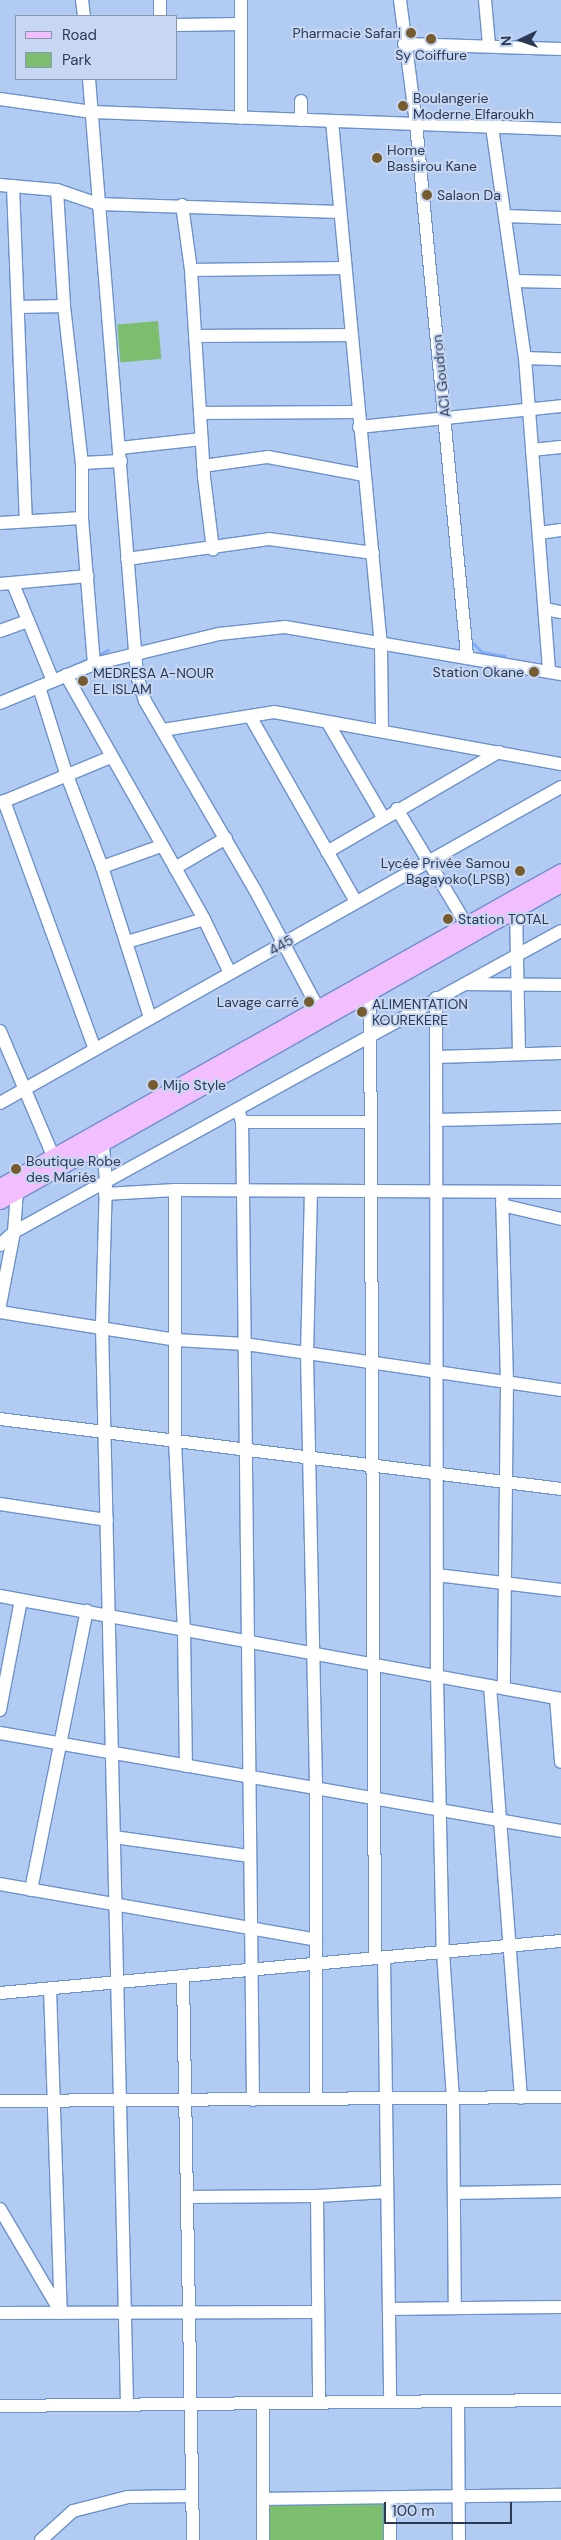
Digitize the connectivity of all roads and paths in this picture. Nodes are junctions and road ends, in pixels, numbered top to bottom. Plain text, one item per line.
1 (82, 0) edge
2 (160, 0) edge
3 (241, 0) edge
4 (400, 0) edge
5 (485, 0) edge
6 (84, 15) edge
7 (160, 15) edge
8 (241, 24) junction
9 (178, 25) edge
10 (404, 44) junction
11 (489, 45) junction
12 (561, 49) edge
13 (89, 80) edge
14 (0, 99) edge
15 (301, 101) dead end
16 (92, 112) junction
17 (241, 118) junction
18 (301, 120) junction
19 (332, 121) junction
20 (416, 124) junction
21 (492, 127) junction
22 (561, 130) edge
23 (6, 185) edge
24 (58, 190) junction
25 (98, 204) junction
26 (182, 205) junction
27 (340, 212) junction
28 (505, 216) junction
29 (561, 218) edge
30 (346, 268) junction
31 (191, 270) junction
32 (514, 281) junction
33 (561, 282) edge
34 (64, 306) junction
35 (18, 307) junction
36 (350, 334) junction
37 (195, 336) junction
38 (526, 358) junction
39 (561, 359) edge
40 (561, 406) edge
41 (529, 408) junction
42 (358, 412) junction
43 (200, 413) junction
44 (445, 418) junction
45 (359, 427) junction
46 (202, 439) junction
47 (561, 447) edge
48 (532, 450) junction
49 (121, 454) junction
50 (82, 463) junction
51 (203, 466) junction
52 (364, 475) junction
53 (82, 518) junction
54 (26, 521) junction
55 (0, 523) edge
56 (561, 530) edge
57 (539, 533) junction
58 (213, 550) junction
59 (373, 553) junction
60 (127, 559) junction
61 (88, 576) junction
62 (0, 584) edge
63 (13, 584) junction
64 (544, 609) junction
65 (561, 612) edge
66 (28, 621) junction
67 (0, 631) edge
68 (381, 646) junction
69 (136, 653) junction
70 (467, 656) junction
71 (94, 664) junction
72 (555, 673) edge
73 (66, 675) junction
74 (53, 681) junction
75 (40, 687) junction
76 (0, 703) edge
77 (250, 716) junction
78 (328, 723) junction
79 (163, 730) junction
80 (382, 730) junction
81 (499, 752) junction
82 (110, 757) junction
83 (561, 764) edge
84 (66, 773) junction
85 (561, 787) edge
86 (2, 802) edge
87 (397, 809) junction
88 (383, 816) junction
89 (226, 838) junction
90 (161, 846) junction
91 (327, 852) junction
92 (427, 860) junction
93 (102, 867) junction
94 (174, 868) junction
95 (561, 871) edge
96 (561, 884) edge
97 (356, 902) junction
98 (516, 910) junction
99 (204, 919) junction
100 (466, 924) junction
101 (561, 931) edge
102 (127, 942) junction
103 (284, 943) junction
104 (517, 955) junction
105 (230, 973) junction
106 (462, 984) junction
107 (519, 986) junction
108 (561, 986) edge
109 (370, 993) junction
110 (436, 998) junction
111 (318, 1008) junction
112 (150, 1017) junction
113 (0, 1031) edge
114 (370, 1034) junction
115 (94, 1047) junction
116 (561, 1053) edge
117 (519, 1054) junction
118 (436, 1057) junction
119 (24, 1089) junction
120 (0, 1103) edge
121 (238, 1109) junction
122 (561, 1117) edge
123 (436, 1120) junction
124 (242, 1122) junction
125 (371, 1122) junction
126 (102, 1136) junction
127 (53, 1156) junction
128 (0, 1186) edge
129 (106, 1187) junction
130 (175, 1190) junction
131 (17, 1191) junction
132 (244, 1191) junction
133 (310, 1191) junction
134 (371, 1191) junction
135 (436, 1191) junction
136 (561, 1192) edge
137 (502, 1198) junction
138 (0, 1201) edge
139 (561, 1219) edge
140 (14, 1232) junction
141 (0, 1245) edge
142 (0, 1305) edge
143 (0, 1312) edge
144 (102, 1327) junction
145 (176, 1340) junction
146 (245, 1344) junction
147 (307, 1355) junction
148 (372, 1364) junction
149 (437, 1374) junction
150 (507, 1383) junction
151 (561, 1390) edge
152 (0, 1419) edge
153 (105, 1433) junction
154 (176, 1441) junction
155 (246, 1450) junction
156 (311, 1458) junction
157 (372, 1466) junction
158 (437, 1474) junction
159 (506, 1482) junction
160 (561, 1489) edge
161 (0, 1504) edge
162 (107, 1520) junction
163 (437, 1575) junction
164 (505, 1583) junction
165 (561, 1590) edge
166 (0, 1596) edge
167 (21, 1600) junction
168 (87, 1612) junction
169 (109, 1616) junction
170 (184, 1629) junction
171 (248, 1641) junction
172 (313, 1653) junction
173 (373, 1665) junction
174 (437, 1676) junction
175 (490, 1686) junction
176 (504, 1688) junction
177 (558, 1698) edge
178 (0, 1710) edge
179 (0, 1734) edge
180 (60, 1744) junction
181 (560, 1745) edge
182 (112, 1753) junction
183 (561, 1762) edge
184 (186, 1766) junction
185 (250, 1777) junction
186 (316, 1788) junction
187 (374, 1798) junction
188 (440, 1810) junction
189 (501, 1821) junction
190 (561, 1831) edge
191 (114, 1837) junction
192 (250, 1856) junction
193 (0, 1884) edge
194 (31, 1890) junction
195 (116, 1905) junction
196 (251, 1930) junction
197 (316, 1940) junction
198 (561, 1941) edge
199 (510, 1946) junction
200 (443, 1952) junction
201 (379, 1958) junction
202 (316, 1964) junction
203 (251, 1970) junction
204 (182, 1976) junction
205 (117, 1982) junction
206 (50, 1988) junction
207 (0, 1993) edge
208 (561, 2097) edge
209 (386, 2098) junction
210 (453, 2098) junction
211 (521, 2098) junction
212 (316, 2099) junction
213 (186, 2100) junction
214 (253, 2100) junction
215 (54, 2101) junction
216 (120, 2101) junction
217 (0, 2102) edge
218 (561, 2191) edge
219 (388, 2192) junction
220 (454, 2193) junction
221 (317, 2196) junction
222 (187, 2197) junction
223 (0, 2210) edge
224 (561, 2307) edge
225 (455, 2308) junction
226 (389, 2309) junction
227 (125, 2312) junction
228 (191, 2312) junction
229 (318, 2312) junction
230 (0, 2313) edge
231 (61, 2313) junction
232 (561, 2400) edge
233 (458, 2401) junction
234 (390, 2402) junction
235 (263, 2403) junction
236 (319, 2403) junction
237 (191, 2404) junction
238 (127, 2405) junction
239 (0, 2406) edge
240 (561, 2495) edge
241 (192, 2496) junction
242 (459, 2496) junction
243 (390, 2498) junction
244 (263, 2500) junction
245 (41, 2540) edge
246 (193, 2540) edge
247 (263, 2540) edge
248 (390, 2540) edge
249 (459, 2540) edge

1 - 6 street
2 - 7 street
3 - 8 street
4 - 10 street, ACI Goudron
5 - 11 street
8 - 9 street
8 - 17 street
10 - 11 street
10 - 20 street, ACI Goudron
11 - 12 street
13 - 16 street
14 - 16 street
15 - 18 street
16 - 17 street
16 - 25 street
17 - 18 street
18 - 19 street
19 - 20 street
19 - 27 street
20 - 21 street
20 - 44 street, ACI Goudron
21 - 22 street
21 - 28 street
23 - 24 street
23 - 35 street
24 - 25 street
24 - 34 street
25 - 26 street
25 - 49 street
26 - 27 street
26 - 31 street
27 - 30 street
28 - 29 street
28 - 32 street
30 - 31 street
30 - 36 street
31 - 37 street
32 - 33 street
32 - 38 street
34 - 35 street
34 - 50 street
35 - 54 street
36 - 37 street
36 - 42 street
37 - 43 street
38 - 39 street
38 - 41 street
40 - 41 street
41 - 44 street
41 - 48 street
42 - 43 street
42 - 45 street
43 - 46 street
44 - 45 street
44 - 70 street, ACI Goudron
45 - 52 street
46 - 49 street
46 - 51 street
47 - 48 street
48 - 57 street
49 - 50 street
49 - 60 street
50 - 53 street
51 - 52 street
51 - 58 street
52 - 59 street
53 - 54 street
53 - 61 street
54 - 55 street
56 - 57 street
57 - 64 street
58 - 59 street
58 - 60 street
59 - 68 street
60 - 69 street
61 - 63 street
61 - 71 street
62 - 63 street
63 - 66 street
64 - 65 street
64 - 72 street
66 - 67 street
66 - 74 street
68 - 69 street
68 - 70 street
68 - 80 street
69 - 71 street
69 - 79 street
70 - 72 street
71 - 73 street
73 - 74 street
73 - 82 street
74 - 75 street
75 - 76 street
75 - 84 street
77 - 78 street
77 - 79 street
77 - 91 street
78 - 80 street
78 - 88 street
79 - 89 street
80 - 81 street
81 - 83 street
81 - 87 street
82 - 84 street
82 - 90 street
84 - 86 street
84 - 93 street
85 - 92 street, 445
86 - 115 street
87 - 88 street
87 - 92 street
88 - 91 street
89 - 94 street
89 - 103 street
90 - 93 street
90 - 94 street
91 - 97 street
92 - 97 street, 445
92 - 100 street
93 - 102 street
94 - 99 street
95 - 100 main road
96 - 98 main road
97 - 103 street, 445
98 - 104 street
98 - 109 main road
99 - 102 street
99 - 105 street
100 - 111 main road
101 - 104 street
102 - 112 street
103 - 105 street, 445
103 - 111 street
104 - 106 street
104 - 107 street
105 - 112 street, 445
106 - 107 street
106 - 110 street
107 - 108 street
107 - 117 street
109 - 114 street
109 - 126 main road
110 - 114 street
110 - 118 street
111 - 126 main road
112 - 115 street, 445
113 - 119 street
114 - 121 street
114 - 125 street
115 - 119 street, 445
116 - 117 street
117 - 118 street
118 - 123 street
119 - 120 street, 445
119 - 127 street
121 - 124 street
121 - 129 street
122 - 123 street
123 - 135 street
124 - 125 street
124 - 132 street
125 - 134 street
126 - 127 main road
126 - 129 street
126 - 131 main road
127 - 128 main road
129 - 130 street
129 - 140 street
129 - 144 street
130 - 132 street
130 - 145 street
131 - 138 main road
131 - 140 street
132 - 133 street
132 - 146 street
133 - 134 street
133 - 147 street
134 - 135 street
134 - 148 street
135 - 137 street
135 - 149 street
136 - 137 street
137 - 139 street
137 - 150 street
140 - 141 street
140 - 142 street
143 - 144 street
144 - 145 street
144 - 153 street
145 - 146 street
145 - 154 street
146 - 147 street
146 - 155 street
147 - 148 street
147 - 156 street
148 - 149 street
148 - 157 street
149 - 150 street
149 - 158 street
150 - 151 street
150 - 159 street
152 - 153 street
153 - 154 street
153 - 162 street
154 - 155 street
154 - 170 street
155 - 156 street
155 - 171 street
156 - 157 street
156 - 172 street
157 - 158 street
157 - 173 street
158 - 159 street
158 - 163 street
159 - 160 street
159 - 164 street
161 - 162 street
162 - 169 street
163 - 164 street
163 - 174 street
164 - 165 street
164 - 176 street
166 - 167 street
167 - 168 street
167 - 178 street
168 - 169 street
168 - 180 street
169 - 170 street
169 - 182 street
170 - 171 street
170 - 184 street
171 - 172 street
171 - 185 street
172 - 173 street
172 - 186 street
173 - 174 street
173 - 187 street
174 - 175 street
174 - 188 street
175 - 176 street
175 - 189 street
176 - 177 street
177 - 181 street
179 - 180 street
180 - 182 street
180 - 194 street
181 - 183 street
182 - 184 street
182 - 191 street
184 - 185 street
185 - 186 street
185 - 192 street
186 - 187 street
186 - 197 street
187 - 188 street
187 - 201 street
188 - 189 street
188 - 200 street
189 - 190 street
189 - 199 street
191 - 192 street
191 - 195 street
192 - 196 street
193 - 194 street
194 - 195 street
195 - 196 street
195 - 205 street
196 - 197 street
196 - 203 street
197 - 202 street
198 - 199 street
199 - 200 street
199 - 211 street
200 - 201 street
200 - 210 street
201 - 202 street
201 - 209 street
202 - 203 street
202 - 212 street
203 - 204 street
203 - 214 street
204 - 205 street
204 - 213 street
205 - 206 street
205 - 216 street
206 - 207 street
206 - 215 street
208 - 211 street
209 - 210 street
209 - 212 street
209 - 219 street
210 - 211 street
210 - 220 street
212 - 214 street
213 - 214 street
213 - 216 street
213 - 222 street
215 - 216 street
215 - 217 street
215 - 231 street
216 - 227 street
218 - 220 street
219 - 221 street
219 - 226 street
220 - 225 street
221 - 222 street
221 - 229 street
222 - 228 street
223 - 231 street
224 - 225 street
225 - 226 street
226 - 234 street
227 - 228 street
227 - 231 street
227 - 238 street
228 - 229 street
228 - 237 street
229 - 236 street
230 - 231 street
232 - 233 street
233 - 234 street
233 - 242 street
234 - 236 street
235 - 236 street
235 - 237 street
235 - 244 street
237 - 238 street
237 - 241 street
238 - 239 street
240 - 242 street
241 - 245 street
241 - 246 street
242 - 243 street
242 - 249 street
243 - 244 street
243 - 248 street
244 - 247 street

